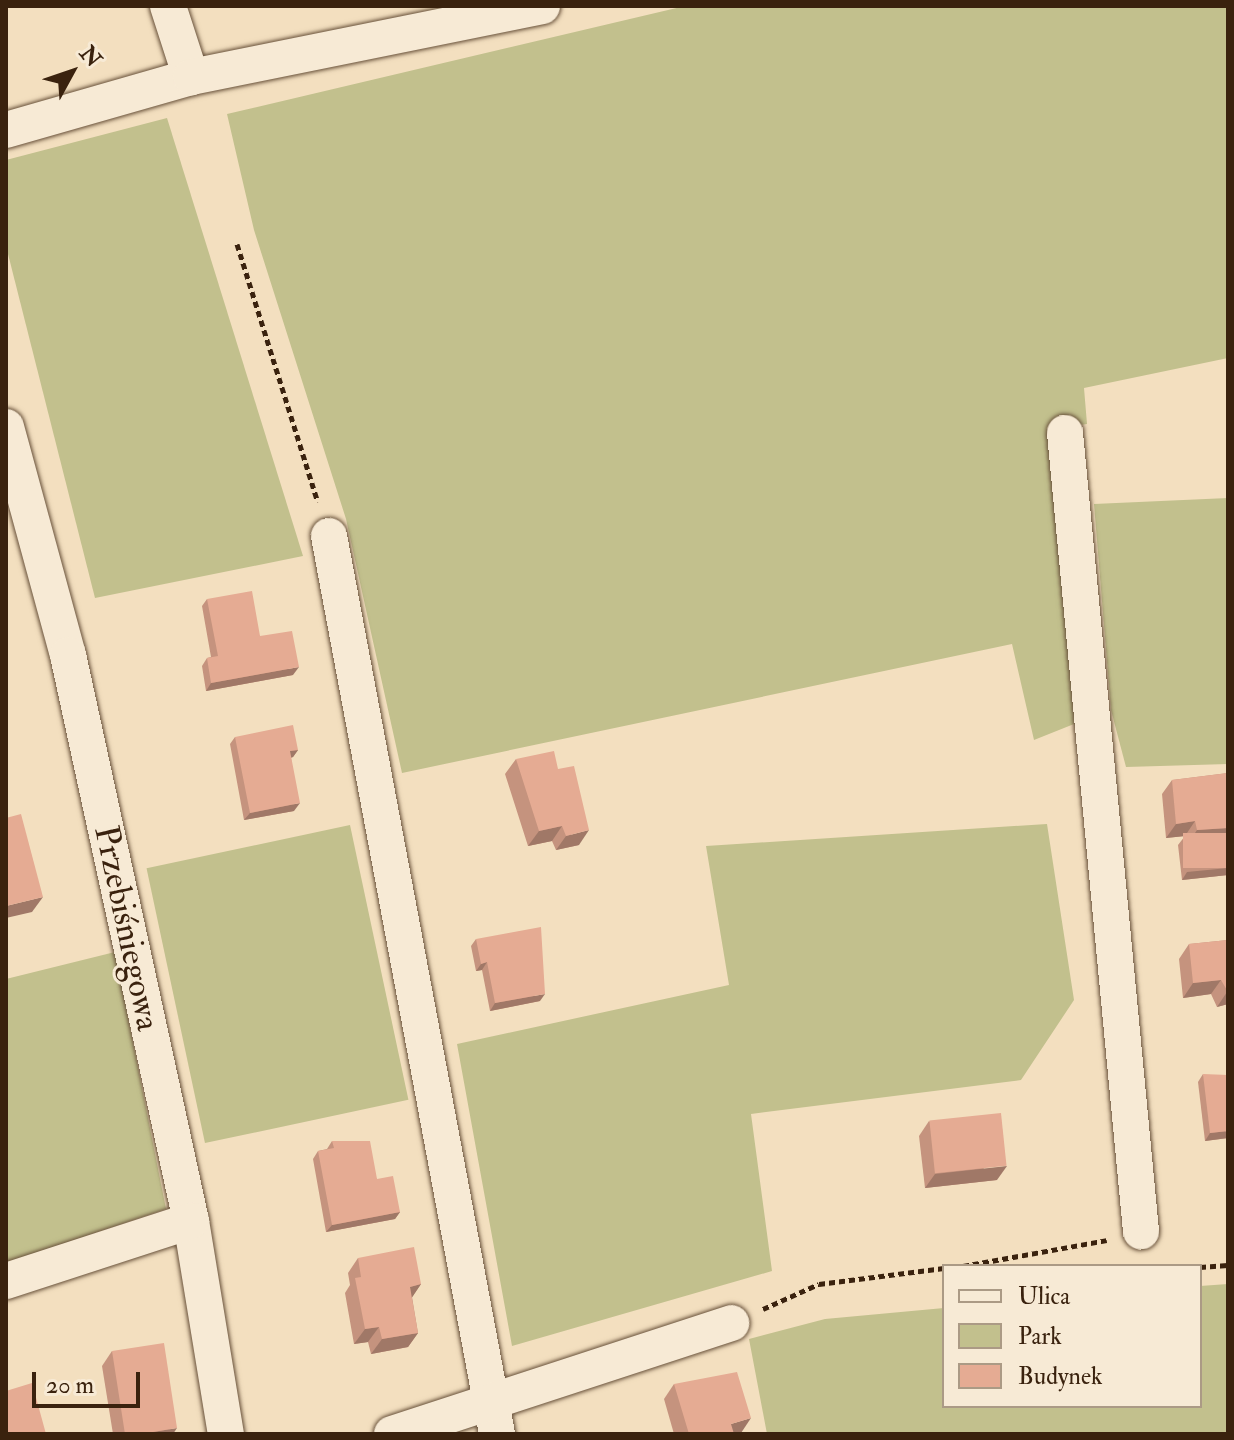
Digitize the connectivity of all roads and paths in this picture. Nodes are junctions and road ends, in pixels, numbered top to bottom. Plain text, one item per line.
1 (168, 6) edge
2 (542, 6) edge
3 (191, 77) junction
4 (6, 130) edge
5 (237, 244) dead end
6 (6, 427) edge
7 (1065, 433) dead end
8 (329, 536) joint
9 (191, 1221) junction
10 (1141, 1231) joint
11 (980, 1264) edge
12 (1228, 1265) edge
13 (1202, 1267) edge
14 (942, 1268) edge
15 (6, 1281) edge
16 (731, 1323) joint
17 (493, 1418) edge
18 (226, 1434) edge
19 (392, 1434) edge

1 - 3 street
2 - 3 street
3 - 4 street
5 - 8 path
6 - 9 street, Przebiśniegowa
7 - 10 street
8 - 17 street
9 - 15 street
9 - 18 street, Przebiśniegowa
10 - 11 path
12 - 13 path
14 - 16 path
16 - 17 street
17 - 19 street

